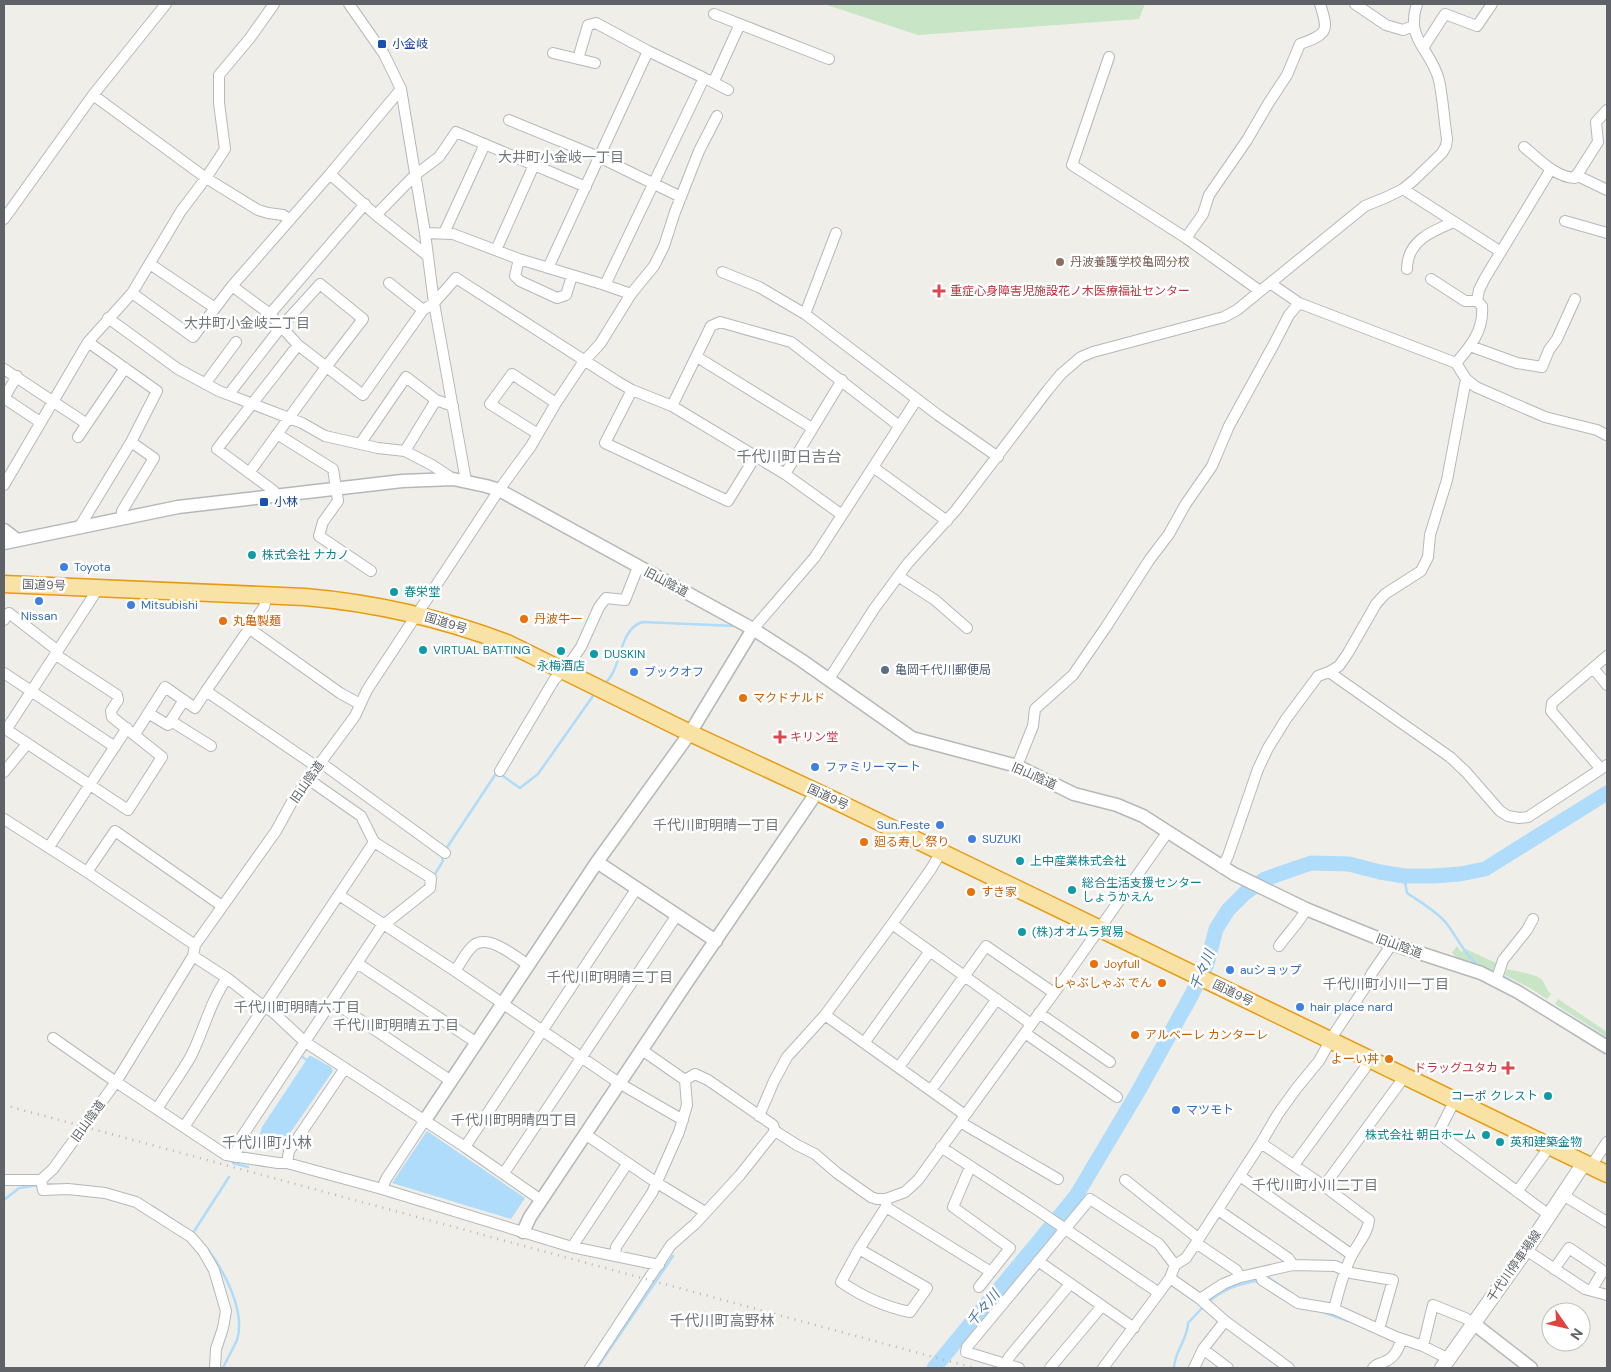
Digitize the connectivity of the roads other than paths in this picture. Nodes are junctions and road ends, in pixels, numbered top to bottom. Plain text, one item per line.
1 (166, 4) edge
2 (349, 4) edge
3 (1320, 4) edge
4 (1355, 4) edge
5 (1417, 4) edge
6 (1492, 4) edge
7 (271, 5) edge
8 (714, 14) dead end
9 (740, 24) junction
10 (1413, 26) junction
11 (1422, 48) junction
12 (648, 51) junction
13 (553, 53) dead end
14 (1109, 57) dead end
15 (578, 59) junction
16 (830, 59) dead end
17 (595, 63) dead end
18 (709, 80) junction
19 (401, 89) junction
20 (728, 90) dead end
21 (93, 95) junction
22 (1607, 110) edge
23 (717, 116) dead end
24 (508, 120) dead end
25 (485, 144) junction
26 (1524, 147) dead end
27 (599, 157) junction
28 (534, 165) junction
29 (1551, 169) junction
30 (330, 174) junction
31 (415, 175) junction
32 (1576, 176) junction
33 (206, 178) junction
34 (654, 182) junction
35 (586, 187) junction
36 (1403, 189) junction
37 (1607, 190) edge
38 (681, 197) junction
39 (365, 204) junction
40 (376, 215) junction
41 (4, 219) edge
42 (290, 220) junction
43 (1454, 222) junction
44 (1565, 222) dead end
45 (425, 233) junction
46 (444, 233) junction
47 (836, 233) dead end
48 (1607, 233) edge
49 (1186, 238) junction
50 (496, 250) junction
51 (1501, 252) junction
52 (428, 256) junction
53 (519, 259) junction
54 (150, 264) junction
55 (548, 268) junction
56 (1407, 269) dead end
57 (722, 272) dead end
58 (572, 276) junction
59 (1431, 279) dead end
60 (1270, 283) junction
61 (388, 284) dead end
62 (605, 285) junction
63 (232, 286) junction
64 (1260, 291) junction
65 (132, 293) junction
66 (631, 294) junction
67 (1575, 299) dead end
68 (1477, 302) junction
69 (434, 303) junction
70 (1299, 303) junction
71 (215, 308) junction
72 (423, 310) junction
73 (270, 314) junction
74 (805, 314) junction
75 (108, 318) junction
76 (281, 327) junction
77 (88, 342) junction
78 (236, 342) dead end
79 (298, 345) junction
80 (1470, 346) junction
81 (697, 357) junction
82 (584, 361) junction
83 (1456, 363) junction
84 (326, 367) junction
85 (124, 368) junction
86 (4, 369) edge
87 (17, 376) junction
88 (842, 380) junction
89 (1466, 380) junction
90 (205, 384) junction
91 (632, 390) junction
92 (229, 394) junction
93 (4, 398) edge
94 (917, 399) junction
95 (436, 400) junction
96 (53, 401) junction
97 (556, 402) junction
98 (252, 404) junction
99 (452, 406) junction
100 (672, 406) junction
101 (290, 419) junction
102 (40, 422) junction
103 (87, 424) junction
104 (898, 425) junction
105 (812, 428) junction
106 (277, 434) junction
107 (538, 434) junction
108 (1607, 437) edge
109 (78, 438) dead end
110 (131, 442) junction
111 (360, 444) junction
112 (405, 451) junction
113 (754, 457) junction
114 (998, 457) junction
115 (873, 467) junction
116 (249, 473) junction
117 (785, 474) junction
118 (459, 480) junction
119 (4, 485) edge
120 (336, 489) junction
121 (499, 490) junction
122 (276, 496) junction
123 (842, 515) junction
124 (122, 518) junction
125 (947, 521) junction
126 (80, 526) junction
127 (4, 530) edge
128 (18, 540) junction
129 (4, 543) edge
130 (638, 567) junction
131 (370, 571) dead end
132 (898, 576) junction
133 (4, 584) edge
134 (95, 588) junction
135 (267, 596) junction
136 (417, 614) junction
137 (4, 620) edge
138 (967, 628) dead end
139 (250, 629) junction
140 (753, 629) junction
141 (57, 653) junction
142 (1607, 656) edge
143 (1593, 668) junction
144 (562, 671) junction
145 (1329, 672) junction
146 (4, 673) edge
147 (829, 679) junction
148 (1607, 685) edge
149 (206, 691) junction
150 (32, 692) junction
151 (184, 700) junction
152 (360, 704) junction
153 (148, 713) junction
154 (171, 721) junction
155 (5, 729) edge
156 (131, 731) junction
157 (690, 733) junction
158 (27, 744) junction
159 (211, 746) dead end
160 (115, 747) junction
161 (319, 764) junction
162 (1017, 766) junction
163 (1604, 767) edge
164 (500, 771) dead end
165 (4, 772) edge
166 (308, 779) junction
167 (90, 785) junction
168 (818, 792) junction
169 (4, 819) edge
170 (1167, 833) junction
171 (374, 842) junction
172 (48, 848) junction
173 (941, 852) junction
174 (446, 853) dead end
175 (597, 862) junction
176 (1222, 868) junction
177 (87, 872) junction
178 (637, 888) junction
179 (340, 895) junction
180 (222, 906) junction
181 (1306, 909) junction
182 (677, 915) junction
183 (1533, 920) dead end
184 (892, 924) junction
185 (385, 925) junction
186 (1100, 928) junction
187 (716, 941) junction
188 (1392, 944) junction
189 (195, 945) junction
190 (1279, 946) dead end
191 (930, 951) junction
192 (192, 956) junction
193 (357, 963) junction
194 (528, 965) junction
195 (455, 971) junction
196 (964, 976) junction
197 (227, 978) junction
198 (1496, 981) junction
199 (1054, 993) junction
200 (997, 999) junction
201 (332, 1001) junction
202 (502, 1004) junction
203 (264, 1007) junction
204 (1039, 1013) junction
205 (825, 1014) junction
206 (1028, 1029) junction
207 (542, 1031) junction
208 (53, 1038) dead end
209 (1331, 1040) junction
210 (305, 1042) junction
211 (477, 1043) junction
212 (864, 1043) junction
213 (1607, 1047) edge
214 (642, 1050) junction
215 (580, 1057) junction
216 (1369, 1058) junction
217 (1110, 1062) dead end
218 (899, 1067) junction
219 (345, 1068) junction
220 (1405, 1076) junction
221 (686, 1080) junction
222 (451, 1081) junction
223 (116, 1082) junction
224 (619, 1083) junction
225 (931, 1090) junction
226 (1117, 1098) dead end
227 (1456, 1100) junction
228 (157, 1109) junction
229 (759, 1116) junction
230 (963, 1118) junction
231 (425, 1120) junction
232 (683, 1120) junction
233 (184, 1127) junction
234 (774, 1130) junction
235 (585, 1134) junction
236 (1607, 1142) edge
237 (1261, 1143) junction
238 (1548, 1145) junction
239 (465, 1147) junction
240 (942, 1147) junction
241 (235, 1157) junction
242 (287, 1163) junction
243 (627, 1164) junction
244 (1294, 1165) junction
245 (1588, 1165) junction
246 (970, 1167) junction
247 (504, 1173) junction
248 (1607, 1174) edge
249 (1240, 1176) junction
250 (1058, 1179) dead end
251 (4, 1180) edge
252 (41, 1180) junction
253 (1126, 1180) dead end
254 (657, 1183) junction
255 (1324, 1186) junction
256 (382, 1189) junction
257 (1517, 1192) junction
258 (1563, 1195) junction
259 (542, 1200) junction
260 (886, 1203) junction
261 (1218, 1210) junction
262 (705, 1212) junction
263 (1548, 1215) junction
264 (1607, 1222) edge
265 (1063, 1227) junction
266 (523, 1232) junction
267 (1198, 1241) junction
268 (572, 1246) junction
269 (859, 1249) junction
270 (1526, 1250) junction
271 (1352, 1255) junction
272 (615, 1256) junction
273 (1038, 1261) junction
274 (659, 1265) junction
275 (1175, 1265) junction
276 (1293, 1265) junction
277 (1554, 1269) junction
278 (1345, 1271) junction
279 (991, 1272) junction
280 (1260, 1273) junction
281 (1240, 1277) junction
282 (1170, 1278) junction
283 (1070, 1284) junction
284 (979, 1287) dead end
285 (1593, 1292) junction
286 (1159, 1293) junction
287 (1607, 1294) edge
288 (1200, 1299) junction
289 (1102, 1306) junction
290 (1334, 1309) junction
291 (1225, 1321) junction
292 (1473, 1323) junction
293 (1134, 1328) junction
294 (1379, 1328) junction
295 (1402, 1339) junction
296 (1423, 1346) junction
297 (1203, 1349) junction
298 (1005, 1364) junction
299 (1445, 1364) edge
300 (1528, 1367) edge
301 (215, 1368) edge
302 (590, 1368) edge
303 (1019, 1368) edge
304 (1050, 1368) edge
305 (1103, 1368) edge
306 (1194, 1368) edge
307 (1228, 1368) edge
308 (1289, 1368) edge
309 (1373, 1368) edge

1 - 21 street
2 - 19 street
3 - 49 street
4 - 10 street
5 - 10 street
6 - 11 street
7 - 33 street
8 - 9 street
9 - 16 street
9 - 18 street
10 - 11 street
11 - 36 street
12 - 15 street
12 - 18 street
12 - 27 street
13 - 15 street
14 - 49 street
15 - 17 street
18 - 20 street
18 - 34 street
19 - 30 street
19 - 31 street
21 - 33 street
21 - 41 street
22 - 32 street
23 - 38 street
24 - 27 street
25 - 28 street
25 - 31 street
25 - 46 street
26 - 29 street
27 - 34 street
27 - 35 street
28 - 35 street
28 - 50 street
29 - 32 street
29 - 51 street
30 - 39 street
30 - 42 street
31 - 40 street
31 - 45 street
32 - 37 street
33 - 42 street
33 - 54 street
34 - 38 street
34 - 62 street
35 - 55 street
36 - 43 street
36 - 60 street
38 - 66 street
39 - 40 street
39 - 73 street
40 - 52 street
42 - 63 street
43 - 51 street
43 - 56 street
44 - 48 street
45 - 46 street
45 - 52 street
46 - 50 street
47 - 74 street
49 - 64 street
50 - 53 street
51 - 68 street
52 - 69 street
53 - 55 street
53 - 58 street
54 - 65 street
54 - 71 street
55 - 58 street
57 - 74 street
58 - 62 street
59 - 68 street
60 - 64 street
60 - 70 street
61 - 72 street
62 - 66 street
63 - 71 street
63 - 73 street
64 - 114 street
65 - 71 street
65 - 75 street
66 - 82 street
67 - 80 street
68 - 80 street
69 - 72 street
69 - 82 street
69 - 99 street
70 - 83 street
70 - 162 street
72 - 84 street
73 - 76 street
74 - 94 street
75 - 77 street
75 - 90 street
76 - 79 street
76 - 84 street
76 - 92 street
77 - 85 street
77 - 96 street
78 - 90 street
79 - 84 street
79 - 98 street
80 - 83 street
81 - 88 street
81 - 100 street
81 - 105 street
82 - 91 street
82 - 97 street
83 - 89 street
84 - 101 street
85 - 103 street
85 - 110 street
86 - 87 street
87 - 93 street
87 - 96 street
88 - 104 street
88 - 105 street
89 - 108 street
89 - 145 street
90 - 92 street
91 - 100 street
91 - 113 street
92 - 98 street
93 - 102 street
94 - 104 street
94 - 114 street
95 - 99 street
95 - 111 street
95 - 112 street
96 - 102 street
96 - 103 street
97 - 107 street
97 - 107 street
98 - 101 street
98 - 116 street
99 - 118 street
100 - 113 street
101 - 106 street
101 - 111 street
102 - 119 street
103 - 109 street
104 - 115 street
105 - 117 street
106 - 116 street
106 - 120 street
107 - 121 street
110 - 124 street
110 - 126 street
111 - 112 street
112 - 118 street
113 - 117 street
114 - 125 street
115 - 123 street
115 - 125 street
116 - 122 street
117 - 123 street
118 - 120 street
118 - 121 street
120 - 122 street
120 - 131 street
121 - 130 street, 旧山陰道
121 - 136 street, 旧山陰道
122 - 124 street
123 - 140 street
124 - 126 street
125 - 132 street
126 - 128 street
127 - 128 street
128 - 129 street
130 - 140 street, 旧山陰道
130 - 144 street
132 - 138 street
132 - 147 street
133 - 134 highway, 国道9号
134 - 135 highway, 国道9号
134 - 141 street
135 - 136 highway, 国道9号
135 - 139 street
136 - 144 highway, 国道9号
136 - 152 street, 旧山陰道
137 - 141 street
139 - 149 street
139 - 152 street
140 - 147 street, 旧山陰道
140 - 157 street
141 - 150 street
141 - 156 street
142 - 143 street
143 - 148 street
143 - 163 street
144 - 157 highway, 国道9号
144 - 164 street
145 - 163 street
145 - 176 street
146 - 150 street
147 - 162 street, 旧山陰道
149 - 151 street
149 - 161 street
150 - 155 street
150 - 160 street
151 - 153 street
151 - 154 street
152 - 161 street, 旧山陰道
153 - 154 street
153 - 156 street
154 - 159 street
155 - 158 street
156 - 160 street
156 - 167 street
157 - 168 highway, 国道9号
157 - 175 street
158 - 165 street
158 - 167 street
160 - 167 street
161 - 166 street, 旧山陰道
161 - 174 street
162 - 170 street, 旧山陰道
166 - 171 street
166 - 180 street, 旧山陰道
167 - 172 street
168 - 173 highway, 国道9号
168 - 187 street
169 - 172 street
170 - 176 street, 旧山陰道
170 - 186 street
171 - 179 street
171 - 185 street
172 - 177 street
173 - 184 street
173 - 186 highway, 国道9号
175 - 178 street
175 - 194 street
176 - 181 street, 旧山陰道
177 - 180 street
177 - 189 street
178 - 182 street
178 - 207 street
179 - 185 street
179 - 203 street
180 - 189 street, 旧山陰道
181 - 188 street, 旧山陰道
181 - 190 street
182 - 187 street
182 - 215 street
183 - 198 street
184 - 191 street
184 - 205 street
185 - 193 street
185 - 195 street
186 - 199 street
186 - 209 highway, 国道9号
187 - 214 street
188 - 198 street, 旧山陰道
188 - 209 street
189 - 192 street, 旧山陰道
191 - 196 street
191 - 212 street
192 - 197 street
192 - 223 street, 旧山陰道
193 - 201 street
193 - 211 street
194 - 195 street
194 - 202 street
195 - 202 street
196 - 199 street
196 - 200 street
196 - 218 street
197 - 203 street
197 - 228 street
198 - 213 street, 旧山陰道
199 - 204 street
200 - 206 street
200 - 225 street
201 - 210 street
201 - 222 street
202 - 207 street
202 - 211 street
203 - 210 street
203 - 233 street
204 - 206 street
204 - 217 street
205 - 212 street
205 - 229 street
206 - 226 street
206 - 230 street
207 - 215 street
207 - 239 street
208 - 223 street
209 - 216 highway, 国道9号
209 - 237 street
210 - 219 street
210 - 241 street
211 - 222 street
212 - 218 street
214 - 221 street
214 - 224 street
215 - 224 street
215 - 247 street
216 - 220 highway, 国道9号
216 - 244 street
218 - 225 street
219 - 231 street
219 - 242 street
220 - 227 highway, 国道9号
220 - 255 street
221 - 229 street
221 - 232 street
222 - 231 street
223 - 228 street
223 - 252 street, 旧山陰道
224 - 232 street
224 - 235 street
225 - 230 street
227 - 238 highway, 国道9号
227 - 257 street
228 - 233 street
229 - 234 street
230 - 240 street
230 - 250 street
231 - 239 street
231 - 256 street
232 - 254 street
233 - 241 street
234 - 260 street
234 - 262 street
235 - 243 street
235 - 259 street
236 - 245 street
237 - 244 street
237 - 249 street
238 - 245 highway, 国道9号
238 - 257 street
239 - 247 street
240 - 246 street
240 - 260 street
241 - 242 street
242 - 256 street
243 - 254 street
243 - 268 street
244 - 255 street
245 - 248 highway, 国道9号
245 - 258 main road, 千代川停車場線
246 - 265 street
246 - 279 street
247 - 259 street
249 - 261 street
249 - 271 street
251 - 252 street
252 - 301 street
253 - 267 street
254 - 262 street
254 - 272 street
255 - 271 street
256 - 266 street
257 - 263 street
258 - 263 main road, 千代川停車場線
258 - 264 street
259 - 266 street
260 - 269 street
260 - 279 street
261 - 267 street
261 - 276 street
262 - 274 street
263 - 270 main road, 千代川停車場線
265 - 273 street
265 - 275 street
265 - 286 street
266 - 268 street
267 - 275 street
267 - 281 street
268 - 272 street
269 - 269 street
270 - 277 street
270 - 292 main road, 千代川停車場線
271 - 278 street
272 - 274 street
273 - 283 street
273 - 298 street
274 - 302 street
275 - 282 street
276 - 278 street
276 - 280 street
277 - 285 street
277 - 285 street
278 - 290 street
278 - 294 street
279 - 284 street
280 - 281 street
280 - 290 street
281 - 288 street
282 - 286 street
282 - 288 street
283 - 289 street
283 - 298 street
285 - 287 street
286 - 293 street
288 - 291 street
289 - 293 street
289 - 304 street
290 - 294 street
291 - 297 street
291 - 308 street
292 - 296 street
292 - 299 main road, 千代川停車場線
292 - 300 street
293 - 305 street
294 - 295 street
295 - 296 street
295 - 309 street
296 - 299 street
297 - 306 street
297 - 307 street
298 - 303 street

